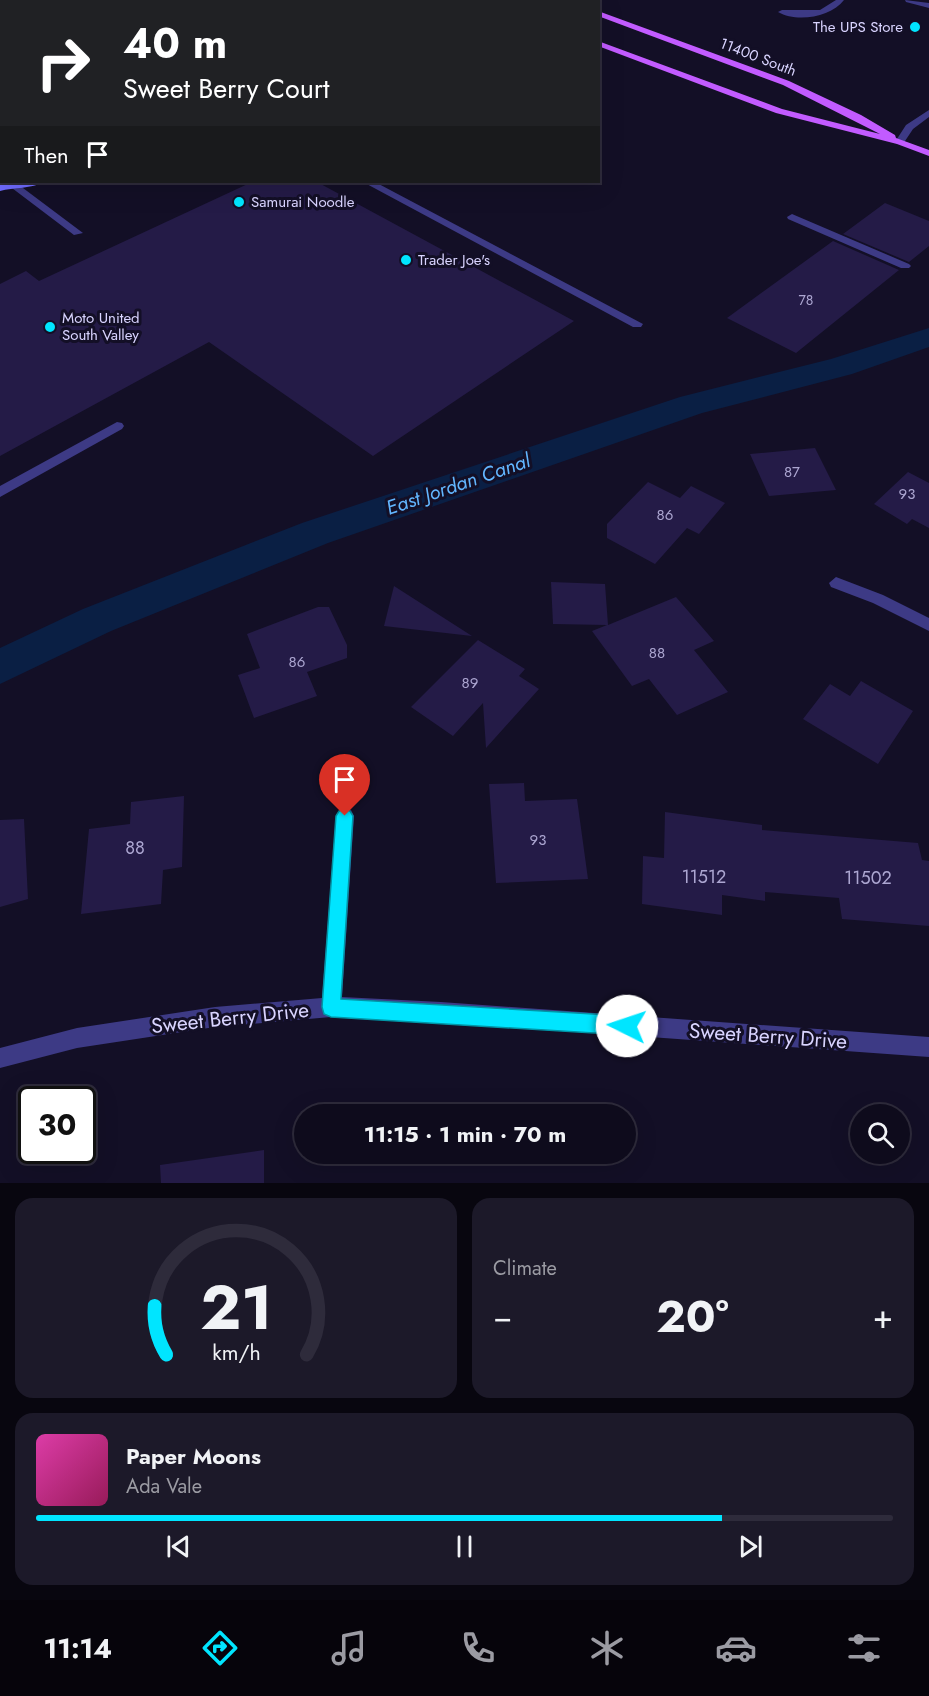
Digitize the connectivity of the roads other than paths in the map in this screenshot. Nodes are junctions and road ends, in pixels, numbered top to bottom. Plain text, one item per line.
1 (840, 0) edge
2 (909, 0) edge
3 (929, 6) edge
4 (783, 12) dead end
5 (600, 14) edge
6 (600, 44) edge
7 (929, 113) edge
8 (900, 142) junction
9 (929, 153) edge
10 (13, 183) edge
11 (370, 183) edge
12 (792, 217) dead end
13 (78, 233) dead end
14 (905, 266) dead end
15 (637, 324) dead end
16 (117, 426) dead end
17 (0, 492) edge
18 (836, 583) dead end
19 (929, 625) edge
20 (345, 816) dead end
21 (331, 1007) junction
22 (929, 1047) edge
23 (0, 1058) edge

1 - 4 street
2 - 3 street
5 - 8 main road, 11400 South
6 - 8 main road, 11400 South
7 - 8 street
8 - 9 main road, 11400 South
10 - 13 street
11 - 15 street
12 - 14 street
16 - 17 street
18 - 19 street
20 - 21 street
21 - 22 street, Sweet Berry Drive
21 - 23 street, Sweet Berry Drive

